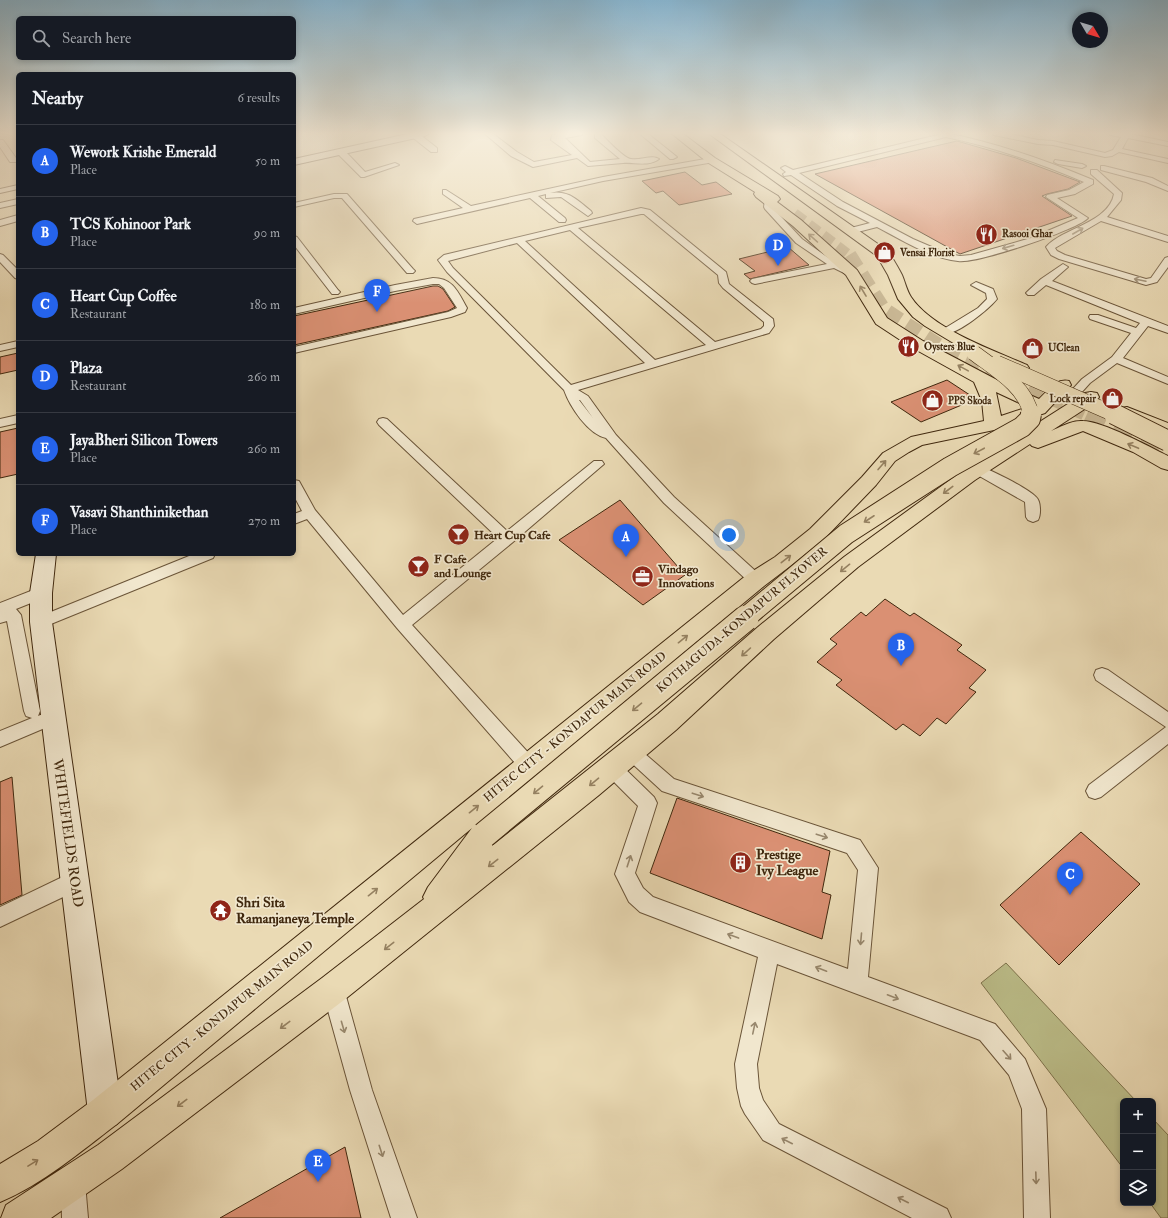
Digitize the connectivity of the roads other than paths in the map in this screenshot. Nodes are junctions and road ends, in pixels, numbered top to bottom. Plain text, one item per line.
1 (564, 190) edge
2 (756, 190) edge
3 (778, 190) edge
4 (791, 190) edge
5 (818, 190) edge
6 (1076, 190) edge
7 (1115, 190) edge
8 (446, 192) dead end
9 (538, 196) junction
10 (765, 196) junction
11 (16, 202) edge
12 (296, 205) edge
13 (0, 206) edge
14 (469, 209) junction
15 (588, 214) dead end
16 (794, 214) tunnel mouth
17 (1100, 218) junction
18 (16, 219) edge
19 (562, 220) dead end
20 (418, 221) dead end
21 (0, 223) edge
22 (878, 224) junction
23 (572, 228) junction
24 (850, 231) junction
25 (1168, 239) edge
26 (519, 240) junction
27 (296, 242) edge
28 (0, 257) edge
29 (1168, 260) edge
30 (836, 265) junction
31 (1063, 267) dead end
32 (410, 271) dead end
33 (16, 274) edge
34 (852, 274) junction
35 (755, 281) dead end
36 (1044, 281) junction
37 (976, 285) dead end
38 (335, 292) dead end
39 (1031, 293) dead end
40 (296, 311) edge
41 (1094, 317) dead end
42 (1146, 322) junction
43 (1167, 329) edge
44 (946, 332) junction
45 (1138, 332) junction
46 (16, 344) edge
47 (713, 346) junction
48 (0, 348) edge
49 (296, 350) edge
50 (974, 353) junction
51 (1116, 358) junction
52 (653, 364) junction
53 (981, 378) junction
54 (1168, 381) edge
55 (569, 389) junction
56 (1077, 391) junction
57 (1043, 407) junction
58 (1061, 416) junction
59 (16, 419) edge
60 (384, 422) dead end
61 (0, 423) edge
62 (993, 424) junction
63 (1168, 429) edge
64 (1168, 441) edge
65 (1004, 453) junction
66 (598, 464) dead end
67 (1168, 464) edge
68 (978, 470) junction
69 (296, 488) edge
70 (310, 513) junction
71 (1033, 517) dead end
72 (296, 518) edge
73 (508, 538) junction
74 (46, 556) edge
75 (203, 556) edge
76 (756, 580) junction
77 (41, 593) junction
78 (0, 609) edge
79 (0, 617) edge
80 (41, 622) junction
81 (402, 624) junction
82 (1102, 675) dead end
83 (43, 714) junction
84 (1168, 721) edge
85 (1168, 734) edge
86 (0, 739) edge
87 (636, 757) junction
88 (528, 765) junction
89 (618, 773) junction
90 (668, 785) junction
91 (1095, 791) dead end
92 (648, 803) junction
93 (75, 881) junction
94 (0, 917) edge
95 (419, 922) junction
96 (770, 950) junction
97 (857, 983) junction
98 (333, 989) junction
99 (105, 1112) junction
100 (73, 1182) junction
101 (0, 1184) edge
102 (19, 1218) edge
103 (75, 1218) edge
104 (404, 1218) edge
105 (938, 1218) edge
106 (1037, 1218) edge

1 - 9 street
2 - 10 main road
3 - 50 main road, KOTHAGUDA-KONDAPUR FLYOVER
4 - 24 main road
5 - 22 street
6 -> 22 street
7 - 17 street
8 - 14 street
9 - 14 street
9 - 15 street
9 - 19 street
10 - 16 main road
10 - 30 street
34 -> 10 main road
11 - 13 street
12 - 32 street
14 - 20 street
17 - 25 street
29 -> 17 street
18 - 21 street
22 - 24 street
23 - 26 street
23 - 47 street
23 - 47 street
24 - 44 main road
26 - 52 street
26 - 55 street
27 - 38 street
28 - 33 street
30 - 34 street
30 - 35 street
31 - 36 street
53 -> 34 main road
36 - 39 street
36 - 42 street
37 - 44 street
40 - 49 street
41 - 45 street
42 - 43 street
42 - 45 street
44 - 56 main road
45 - 51 street
46 - 48 street
47 - 52 street
50 - 64 main road, KOTHAGUDA-KONDAPUR FLYOVER, bridge
50 -> 95 main road, KOTHAGUDA-KONDAPUR FLYOVER, bridge
51 - 54 street
51 - 56 street
52 - 55 street
53 - 57 main road
53 - 62 main road
55 - 76 street
56 - 57 main road, HITEC CITY - KONDAPUR MAIN ROAD
56 - 58 main road
56 - 63 main road
57 - 58 main road
57 - 62 main road, HITEC CITY - KONDAPUR MAIN ROAD
58 - 65 main road
59 - 61 street
60 - 73 street
76 -> 62 main road, HITEC CITY - KONDAPUR MAIN ROAD
67 -> 65 main road
65 - 68 main road
66 - 73 street
68 - 71 street
68 -> 87 main road
69 - 70 street
70 - 72 street
70 - 81 street
73 - 81 street
74 - 77 street, WHITEFIELDS ROAD
75 - 80 street
88 -> 76 main road, HITEC CITY - KONDAPUR MAIN ROAD
77 - 78 street
77 - 80 street, WHITEFIELDS ROAD
79 - 83 street
80 - 83 street, WHITEFIELDS ROAD
81 - 88 street
82 - 84 street
83 - 86 street
83 - 93 street, WHITEFIELDS ROAD
85 - 91 street
87 - 89 main road
87 - 90 street
99 -> 88 main road, HITEC CITY - KONDAPUR MAIN ROAD
89 - 92 street
89 -> 95 main road
90 - 92 street
90 -> 97 street
96 -> 92 street
93 - 94 street
93 - 99 street, WHITEFIELDS ROAD
95 -> 98 main road
97 -> 96 street
105 -> 96 street
97 -> 106 street
98 -> 100 main road
98 -> 104 street
101 -> 99 main road, HITEC CITY - KONDAPUR MAIN ROAD
100 - 102 main road
100 - 103 street

